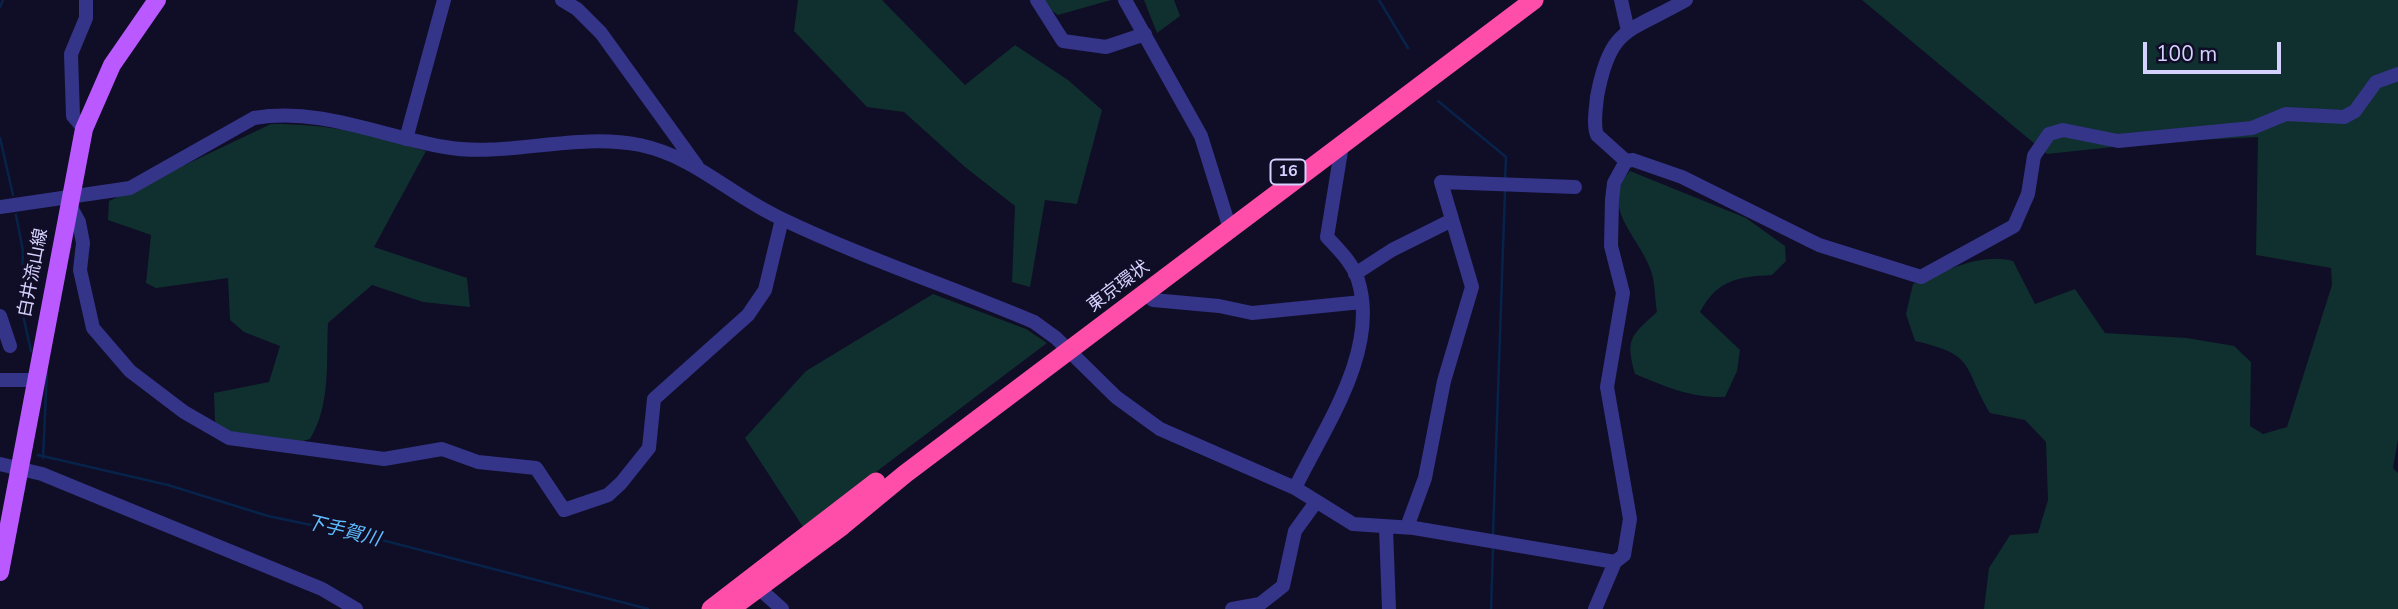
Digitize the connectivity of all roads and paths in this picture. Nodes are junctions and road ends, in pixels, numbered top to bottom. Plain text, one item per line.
1 (86, 0) edge
2 (157, 0) edge
3 (444, 0) edge
4 (562, 0) edge
5 (1037, 0) edge
6 (1125, 0) edge
7 (1513, 0) edge
8 (1534, 0) edge
9 (1621, 0) edge
10 (1686, 0) edge
11 (1628, 31) junction
12 (1145, 34) junction
13 (2398, 74) edge
14 (84, 129) junction
15 (406, 139) junction
16 (1342, 145) junction
17 (1626, 161) junction
18 (697, 166) junction
19 (1575, 187) dead end
20 (69, 201) junction
21 (0, 208) edge
22 (782, 219) junction
23 (1452, 220) junction
24 (1228, 224) junction
25 (1355, 274) junction
26 (1145, 294) junction
27 (1362, 302) junction
28 (0, 316) edge
29 (10, 346) dead end
30 (1065, 346) junction
31 (0, 380) edge
32 (35, 380) junction
33 (0, 464) edge
34 (19, 467) junction
35 (1295, 488) junction
36 (1316, 502) junction
37 (1407, 527) junction
38 (1386, 528) junction
39 (4, 533) edge
40 (1615, 562) junction
41 (0, 572) edge
42 (753, 584) junction
43 (356, 609) edge
44 (712, 609) edge
45 (730, 609) edge
46 (782, 609) edge
47 (1232, 609) edge
48 (1389, 609) edge
49 (1595, 609) edge

1 - 14 street
2 - 14 main road, 白井流山線
3 - 15 street
4 - 18 street
5 - 12 street
6 - 12 street
7 - 24 highway, 東京環状 / 16
8 - 16 highway, 東京環状 / 16
9 - 11 street
10 - 11 street
11 - 17 street
12 - 24 street
13 - 17 street
14 - 20 main road, 白井流山線
15 - 18 street
15 - 20 street
16 - 24 highway, 東京環状 / 16
16 - 25 street
17 - 40 street
18 - 22 street
19 - 23 street
20 - 21 street
20 - 22 street
20 - 32 main road, 白井流山線
22 - 30 street
23 - 25 street
23 - 37 street
24 - 26 highway, 東京環状 / 16
24 - 30 highway, 東京環状 / 16
25 - 27 street
26 - 27 street
26 - 30 highway, 東京環状 / 16
27 - 35 street
28 - 29 street
30 - 35 street
30 - 42 highway, 東京環状 / 16
31 - 32 street
32 - 34 main road, 白井流山線
33 - 34 street
34 - 39 main road, 白井流山線
34 - 43 street
35 - 36 street
36 - 38 street
36 - 47 street
37 - 38 street
37 - 40 street
38 - 48 street
39 - 41 main road, 白井流山線
40 - 49 street
42 - 44 highway, 東京環状 / 16
42 - 45 highway, 東京環状 / 16
42 - 46 street

